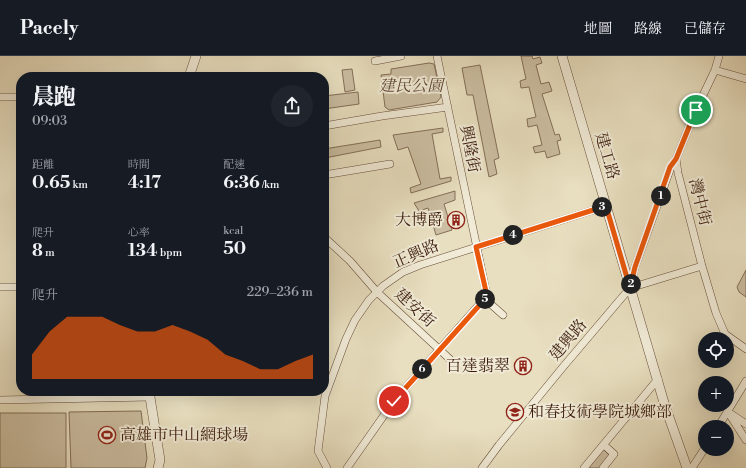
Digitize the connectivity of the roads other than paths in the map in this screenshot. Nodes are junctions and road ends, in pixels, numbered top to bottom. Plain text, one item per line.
1 (196, 56) edge
2 (401, 56) edge
3 (438, 56) edge
4 (562, 56) edge
5 (719, 56) edge
6 (375, 61) dead end
7 (715, 70) junction
8 (191, 72) edge
9 (746, 80) edge
10 (0, 97) edge
11 (16, 97) edge
12 (448, 107) junction
13 (329, 125) edge
14 (676, 159) junction
15 (390, 164) dead end
16 (329, 174) edge
17 (606, 206) junction
18 (329, 242) edge
19 (476, 247) junction
20 (702, 266) junction
21 (0, 287) edge
22 (16, 287) edge
23 (630, 288) junction
24 (377, 292) junction
25 (485, 299) junction
26 (503, 315) dead end
27 (439, 349) junction
28 (746, 349) edge
29 (454, 364) dead end
30 (658, 380) junction
31 (746, 381) edge
32 (329, 385) edge
33 (100, 396) edge
34 (150, 396) edge
35 (325, 396) edge
36 (0, 400) edge
37 (734, 402) edge
38 (728, 412) junction
39 (723, 420) edge
40 (746, 424) edge
41 (746, 440) edge
42 (604, 445) junction
43 (700, 456) edge
44 (158, 468) edge
45 (326, 468) edge
46 (347, 468) edge
47 (482, 468) edge
48 (584, 468) edge
49 (603, 468) edge
50 (687, 468) edge
51 (692, 468) edge

1 - 8 street
2 - 6 street
3 - 12 street, 興隆街
4 - 17 street, 建工路
5 - 7 street, 灣中街
7 - 9 street
7 - 14 street, 灣中街
10 - 11 street
12 - 13 street
12 - 19 street, 興隆街
14 - 20 street, 灣中街
14 - 23 street
15 - 16 street
17 - 19 street, 正興路
17 - 23 street, 建工路
18 - 24 street, 建安街
19 - 24 street, 正興路
19 - 25 street, 興隆街
20 - 23 street
20 - 28 street, 灣中街
21 - 22 street
23 - 30 street, 建工路
23 - 47 street, 建興路
24 - 27 street, 建安街
24 - 32 street, 正興路
25 - 26 street
25 - 27 street
27 - 29 street, 建安街
27 - 46 street
30 - 42 street
30 - 50 street, 建工路
31 - 37 street
33 - 36 street
34 - 44 street
35 - 45 street, 正興路
38 - 39 street
38 - 40 street
38 - 41 street
42 - 48 street
42 - 49 street
43 - 51 street

